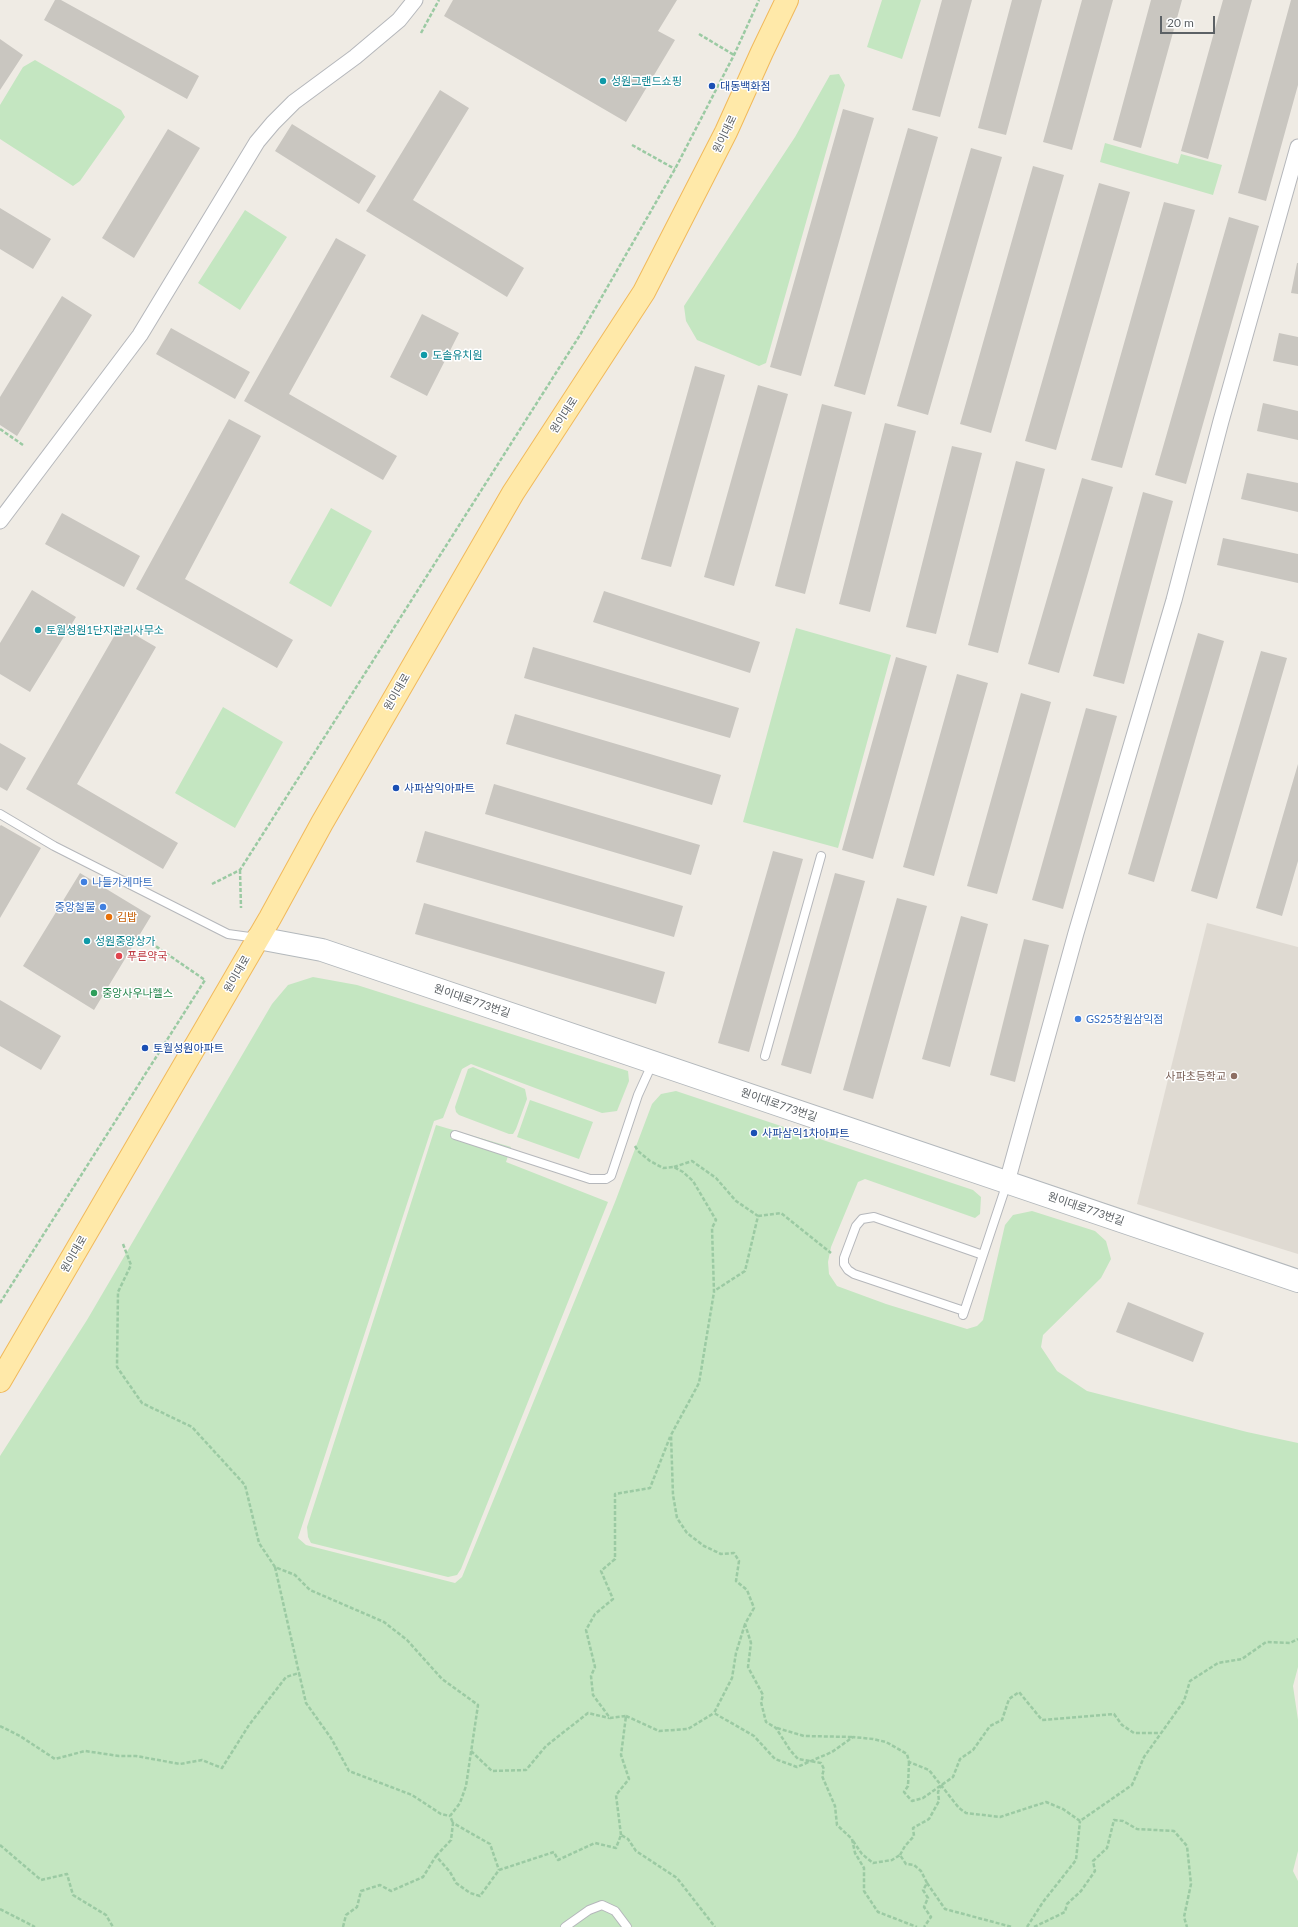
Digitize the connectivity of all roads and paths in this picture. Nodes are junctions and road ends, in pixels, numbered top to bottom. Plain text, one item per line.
1 (414, 0) edge
2 (438, 0) edge
3 (759, 0) edge
4 (787, 0) edge
5 (420, 33) dead end
6 (699, 34) dead end
7 (734, 55) junction
8 (632, 145) dead end
9 (1298, 147) edge
10 (675, 169) junction
11 (0, 429) edge
12 (23, 445) dead end
13 (0, 522) edge
14 (0, 814) edge
15 (821, 856) dead end
16 (240, 870) junction
17 (212, 884) dead end
18 (241, 908) dead end
19 (258, 938) junction
20 (154, 945) dead end
21 (765, 1056) dead end
22 (653, 1062) junction
23 (456, 1135) dead end
24 (633, 1144) dead end
25 (674, 1167) junction
26 (1007, 1182) junction
27 (758, 1216) junction
28 (123, 1244) dead end
29 (983, 1255) junction
30 (844, 1264) junction
31 (1298, 1281) edge
32 (714, 1292) junction
33 (0, 1303) edge
34 (0, 1382) edge
35 (671, 1435) junction
36 (275, 1567) junction
37 (745, 1624) junction
38 (1298, 1639) edge
39 (299, 1673) junction
40 (714, 1713) junction
41 (626, 1716) junction
42 (610, 1718) junction
43 (0, 1726) edge
44 (776, 1728) junction
45 (1160, 1732) junction
46 (853, 1737) junction
47 (471, 1751) junction
48 (809, 1762) junction
49 (909, 1762) junction
50 (941, 1786) junction
51 (450, 1816) junction
52 (1080, 1821) junction
53 (453, 1823) junction
54 (621, 1834) junction
55 (852, 1839) junction
56 (0, 1845) edge
57 (900, 1855) junction
58 (436, 1856) junction
59 (499, 1870) junction
60 (927, 1883) junction
61 (0, 1909) edge
62 (35, 1927) edge
63 (113, 1927) edge
64 (343, 1927) edge
65 (565, 1927) edge
66 (627, 1927) edge
67 (715, 1927) edge
68 (917, 1927) edge
69 (924, 1927) edge
70 (1012, 1927) edge
71 (1027, 1927) edge
72 (1034, 1927) edge
73 (1186, 1927) edge

1 - 13 street
2 - 5 path
3 - 7 path
4 - 19 main road, 원이대로
6 - 7 path
7 - 10 path
8 - 10 path
9 - 26 street
10 - 16 path
11 - 12 path
14 - 19 lane
15 - 21 lane
16 - 17 path
16 - 18 path
19 - 22 street, 원이대로773번길
19 - 34 main road, 원이대로
20 - 33 path
22 - 23 lane
22 - 26 street, 원이대로773번길
24 - 25 path
25 - 27 path
25 - 32 path
26 - 29 lane
26 - 31 street, 원이대로773번길
27 - 30 path
27 - 32 path
28 - 36 path
29 - 30 lane
29 - 30 lane
32 - 35 path
35 - 37 path
35 - 42 path
36 - 39 path
36 - 47 path
37 - 40 path
37 - 44 path
38 - 45 path
39 - 43 path
39 - 51 path
40 - 41 path
40 - 48 path
41 - 42 path
41 - 54 path
42 - 47 path
44 - 46 path
44 - 48 path
45 - 50 path
45 - 52 path
46 - 48 path
46 - 49 path
47 - 51 path
48 - 55 path
49 - 50 path
49 - 50 path
50 - 52 path
50 - 57 path
51 - 53 path
52 - 71 path
53 - 58 path
53 - 59 path
54 - 59 path
54 - 67 path
55 - 57 path
55 - 68 path
56 - 63 path
57 - 60 path
58 - 59 path
58 - 64 path
60 - 69 path
60 - 70 path
61 - 62 path
65 - 66 lane
72 - 73 path

